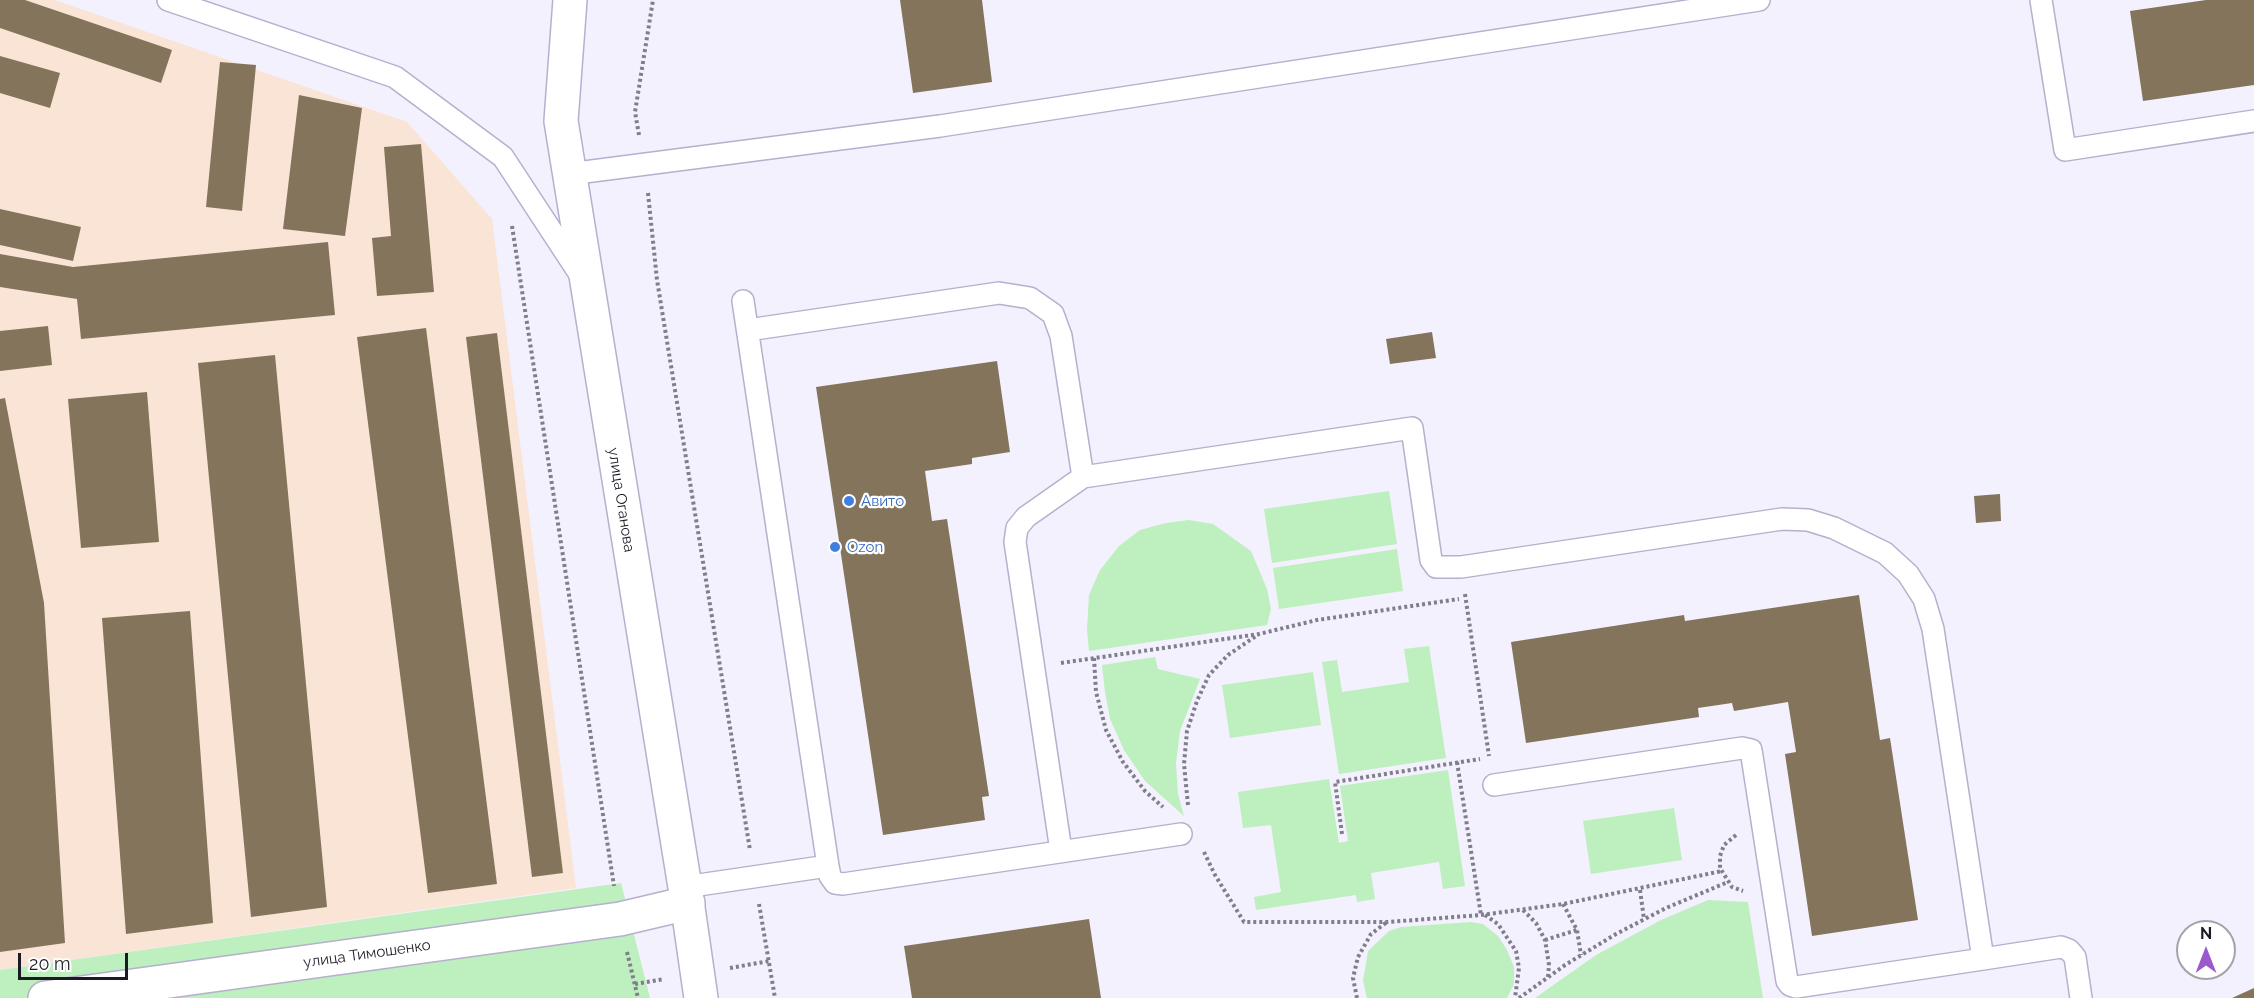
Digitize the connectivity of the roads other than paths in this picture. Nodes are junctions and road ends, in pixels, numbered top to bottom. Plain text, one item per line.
1 (168, 0) edge
2 (570, 0) edge
3 (1759, 0) edge
4 (2041, 0) edge
5 (1701, 4) edge
6 (2254, 122) edge
7 (569, 174) junction
8 (586, 284) junction
9 (743, 301) dead end
10 (748, 330) junction
11 (1083, 477) junction
12 (1494, 785) road end
13 (1190, 838) road end
14 (1061, 851) junction
15 (828, 866) junction
16 (686, 895) junction
17 (1983, 959) junction
18 (45, 998) edge
19 (700, 998) edge
20 (2081, 998) edge

1 - 8 lane
2 - 7 main road, улица Оганова
3 - 5 lane
4 - 6 lane
5 - 7 lane
7 - 8 main road, улица Оганова
8 - 16 main road, улица Оганова
9 - 10 lane
10 - 11 lane
10 - 15 lane
11 - 14 lane
11 - 17 lane
12 - 17 lane
13 - 14 lane
14 - 15 lane
15 - 16 lane
16 - 18 main road, улица Тимошенко
16 - 19 main road, улица Оганова
17 - 20 lane

